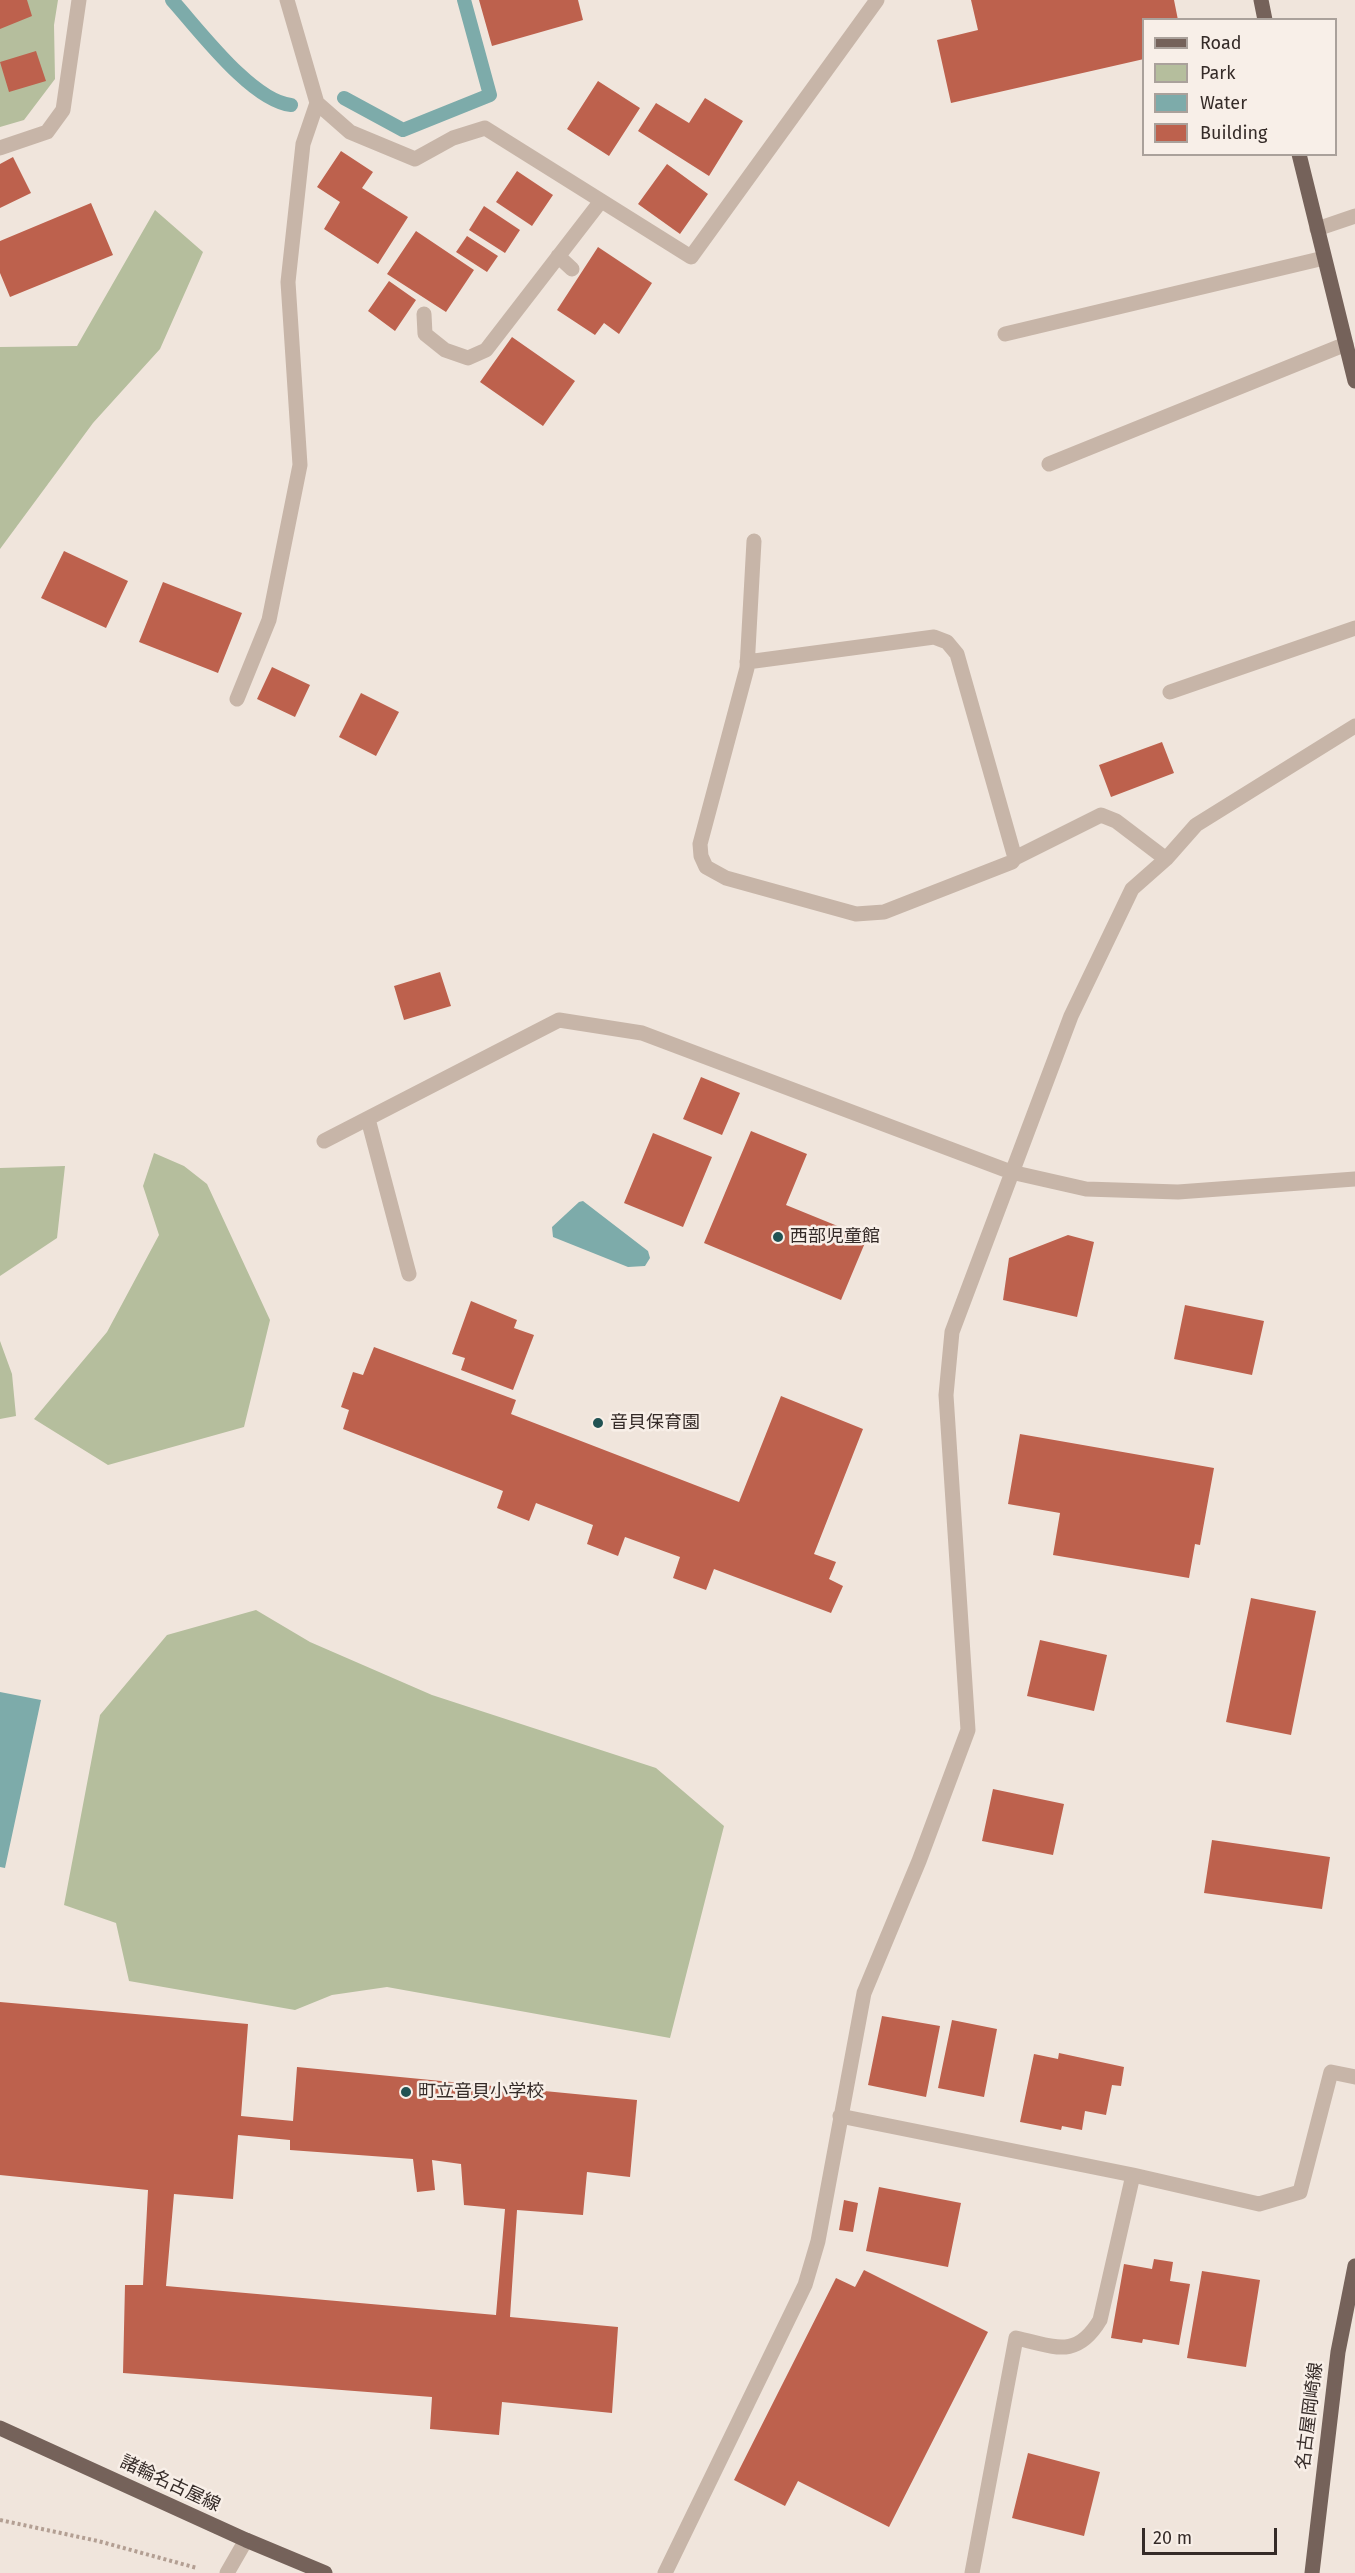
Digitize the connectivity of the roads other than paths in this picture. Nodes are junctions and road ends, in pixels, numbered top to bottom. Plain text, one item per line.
1 (79, 0) edge
2 (287, 0) edge
3 (877, 0) edge
4 (1261, 0) edge
5 (1266, 18) edge
6 (317, 103) junction
7 (0, 148) edge
8 (1299, 156) edge
9 (601, 201) junction
10 (1355, 216) edge
11 (1317, 229) junction
12 (558, 256) junction
13 (1324, 258) junction
14 (572, 269) dead end
15 (424, 314) dead end
16 (1005, 334) dead end
17 (1346, 344) junction
18 (1355, 381) edge
19 (1049, 464) dead end
20 (754, 541) dead end
21 (1355, 627) edge
22 (747, 662) junction
23 (1170, 692) dead end
24 (237, 699) dead end
25 (1355, 726) edge
26 (1015, 858) junction
27 (1166, 859) junction
28 (368, 1119) junction
29 (324, 1141) dead end
30 (1011, 1172) junction
31 (1355, 1179) edge
32 (409, 1274) dead end
33 (1355, 2077) edge
34 (840, 2116) junction
35 (1132, 2175) junction
36 (1355, 2266) edge
37 (0, 2428) edge
38 (246, 2540) junction
39 (227, 2573) edge
40 (325, 2573) edge
41 (665, 2573) edge
42 (972, 2573) edge
43 (1311, 2573) edge

1 - 7 street
2 - 6 street
3 - 9 street
4 - 5 main road
6 - 9 street
6 - 24 street
8 - 11 main road
9 - 12 street
10 - 11 street
11 - 13 main road
12 - 14 street
12 - 15 street
13 - 16 street
13 - 17 main road
17 - 18 main road
17 - 19 street
20 - 22 street
21 - 23 street
22 - 26 street
22 - 26 street
25 - 27 street
26 - 27 street
27 - 30 street
28 - 29 street
28 - 30 street
28 - 32 street
30 - 31 street
30 - 34 street
33 - 35 street
34 - 35 street
34 - 41 street
35 - 42 street
36 - 43 main road, 名古屋岡崎線
37 - 38 main road, 諸輪名古屋線
38 - 39 street
38 - 40 main road, 諸輪名古屋線

